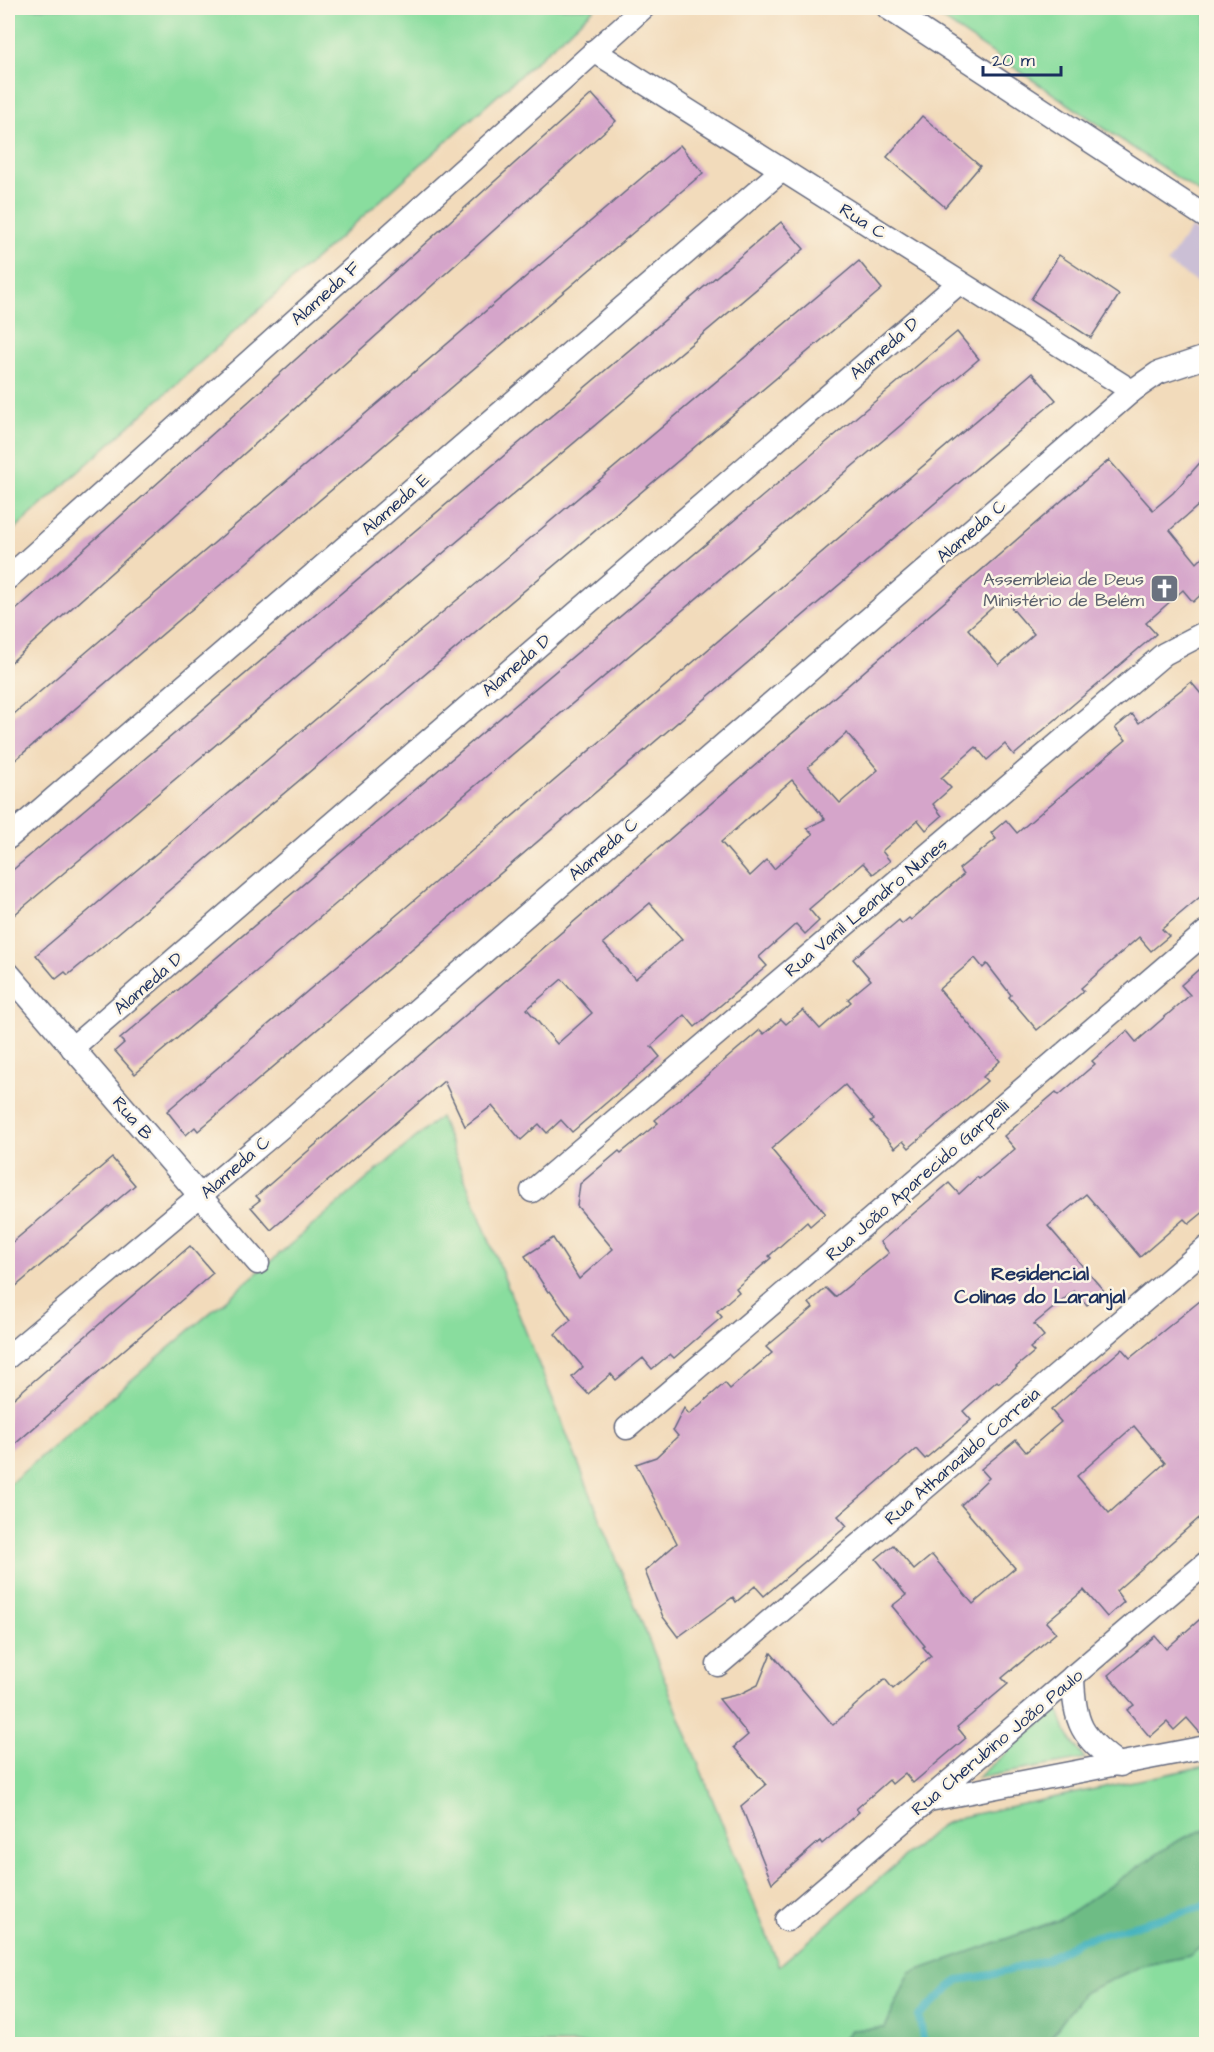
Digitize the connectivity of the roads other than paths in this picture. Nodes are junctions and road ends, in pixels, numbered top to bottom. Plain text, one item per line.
1 (643, 8) edge
2 (888, 8) edge
3 (594, 51) junction
4 (782, 170) junction
5 (1206, 217) edge
6 (959, 283) junction
7 (1206, 357) edge
8 (1132, 392) junction
9 (8, 578) edge
10 (1206, 632) edge
11 (8, 838) edge
12 (1206, 932) edge
13 (8, 973) edge
14 (72, 1048) junction
15 (532, 1191) dead end
16 (201, 1197) junction
17 (1206, 1248) edge
18 (258, 1263) dead end
19 (8, 1357) edge
20 (627, 1428) dead end
21 (1206, 1563) edge
22 (718, 1665) dead end
23 (1073, 1676) junction
24 (1206, 1747) edge
25 (1120, 1764) junction
26 (928, 1800) junction
27 (788, 1920) dead end

1 - 3 street, Alameda F
2 - 5 street
3 - 4 street, Rua C
3 - 9 street, Alameda F
4 - 6 street, Rua C
4 - 11 street, Alameda E
6 - 8 street, Rua C
6 - 14 street, Alameda D
7 - 8 street, Alameda C
8 - 16 street, Alameda C
10 - 15 street, Rua Vanil Leandro Nunes
12 - 20 street, Rua João Aparecido Garpelli
13 - 14 street, Rua B
14 - 16 street, Rua B
16 - 18 street, Rua B
16 - 19 street, Alameda C
17 - 22 street, Rua Athanazildo Correia
21 - 23 street, Rua Cherubino João Paulo
23 - 25 street
23 - 26 street, Rua Cherubino João Paulo
24 - 25 street
25 - 26 street
26 - 27 street, Rua Cherubino João Paulo

